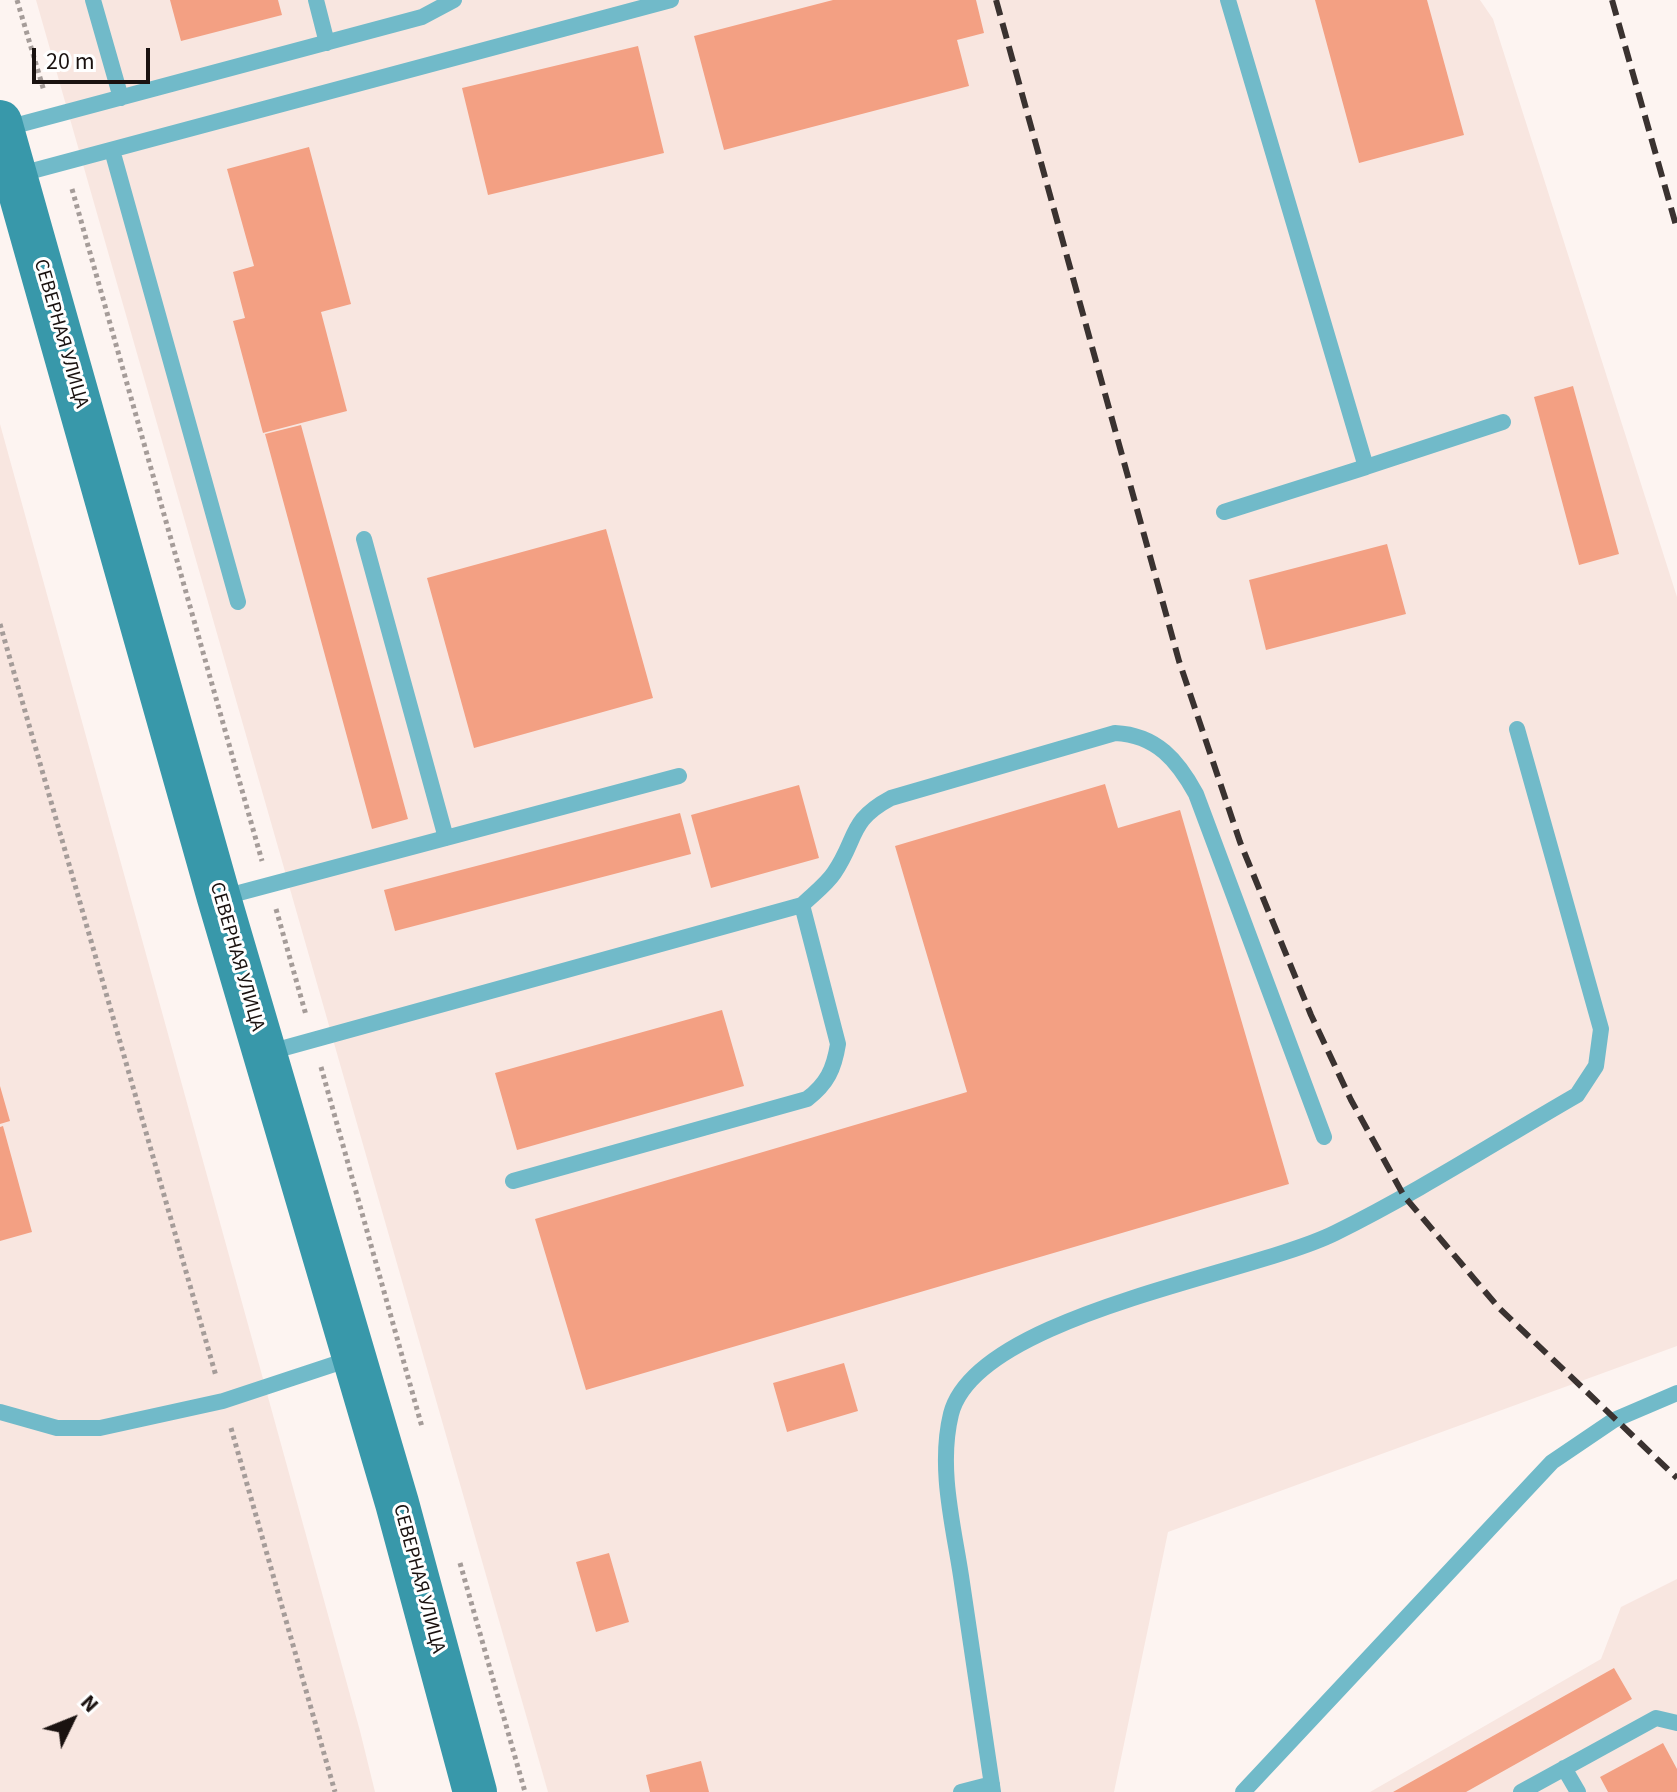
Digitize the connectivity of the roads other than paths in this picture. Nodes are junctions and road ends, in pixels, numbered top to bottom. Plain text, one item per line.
1 (93, 0) edge
2 (316, 0) edge
3 (454, 0) edge
4 (671, 0) edge
5 (1228, 0) edge
6 (327, 43) junction
7 (121, 98) junction
8 (1, 126) edge
9 (112, 150) junction
10 (16, 176) junction
11 (1503, 422) dead end
12 (1366, 467) junction
13 (1224, 512) dead end
14 (364, 539) dead end
15 (238, 602) dead end
16 (1517, 729) dead end
17 (679, 776) dead end
18 (446, 838) junction
19 (219, 898) junction
20 (802, 905) junction
21 (264, 1053) junction
22 (1324, 1137) dead end
23 (513, 1181) dead end
24 (355, 1357) junction
25 (1677, 1393) edge
26 (0, 1412) edge
27 (1677, 1723) edge
28 (1564, 1768) junction
29 (993, 1788) edge
30 (475, 1792) edge
31 (961, 1792) edge
32 (1243, 1792) edge
33 (1521, 1792) edge
34 (1578, 1792) edge

1 - 7 lane
2 - 6 lane
3 - 6 lane
4 - 9 lane
5 - 12 lane
6 - 7 lane
7 - 8 lane
8 - 10 main road, СЕВЕРНАЯ УЛИЦА
9 - 10 lane
9 - 15 lane
10 - 19 main road, СЕВЕРНАЯ УЛИЦА
11 - 12 lane
12 - 13 lane
14 - 18 lane
16 - 29 lane
17 - 18 lane
18 - 19 lane
19 - 21 main road, СЕВЕРНАЯ УЛИЦА
20 - 21 lane
20 - 22 lane
20 - 23 lane
21 - 24 main road, СЕВЕРНАЯ УЛИЦА
24 - 26 lane
24 - 30 main road, СЕВЕРНАЯ УЛИЦА
25 - 32 lane
27 - 28 lane
28 - 33 lane
28 - 34 lane
29 - 31 lane

